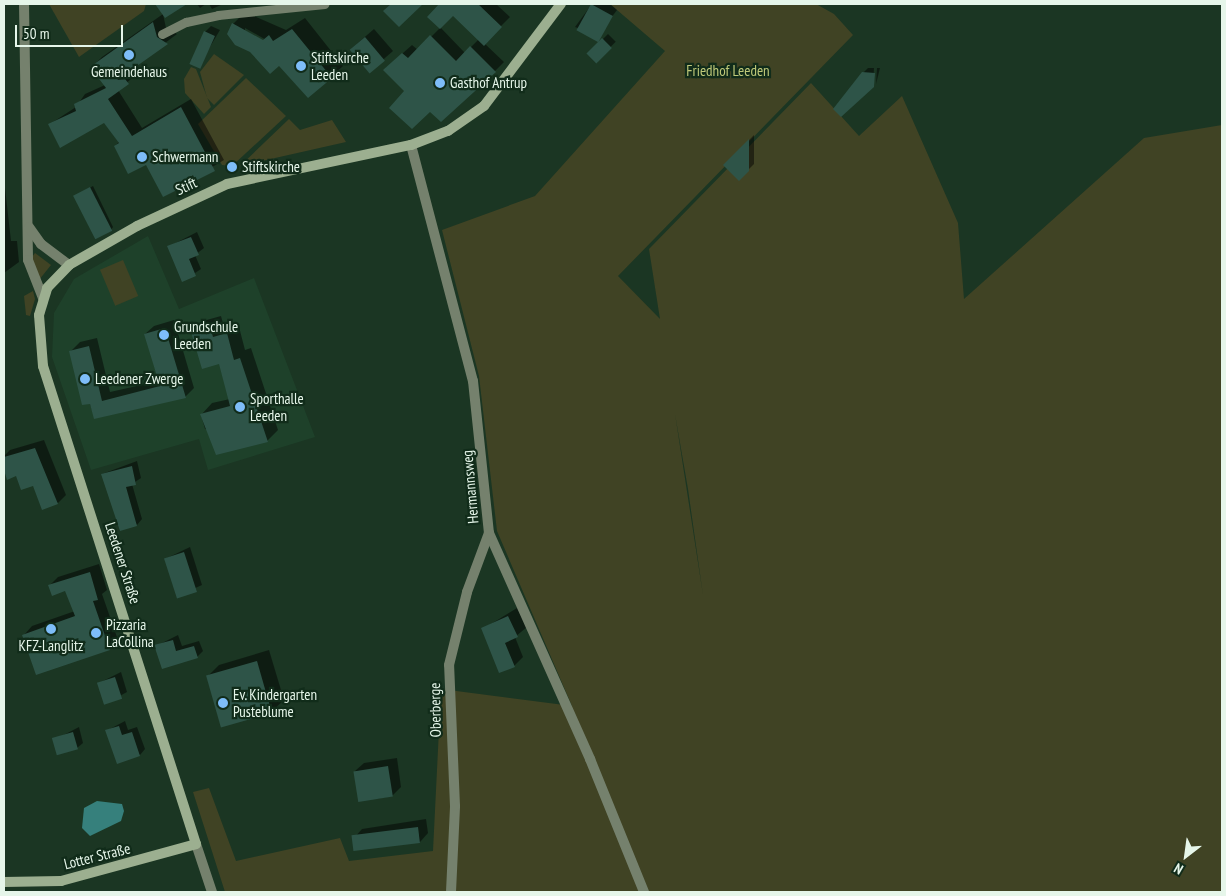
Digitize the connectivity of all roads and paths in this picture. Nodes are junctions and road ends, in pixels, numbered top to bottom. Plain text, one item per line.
1 (24, 4) edge
2 (324, 4) edge
3 (561, 4) edge
4 (162, 34) dead end
5 (411, 145) junction
6 (29, 227) junction
7 (69, 265) junction
8 (43, 298) junction
9 (489, 533) junction
10 (196, 844) junction
11 (4, 882) edge
12 (212, 892) edge
13 (451, 892) edge
14 (644, 892) edge

1 - 6 street
2 - 4 street
3 - 5 main road
5 - 7 main road, Stift
5 - 9 street, Hermannsweg
6 - 7 street
6 - 8 street
7 - 8 main road, Stift
8 - 10 main road, Leedener Straße
9 - 13 street, Oberberge
9 - 14 street, Hermannsweg
10 - 11 main road, Lotter Straße
10 - 12 street, Leedener Straße

